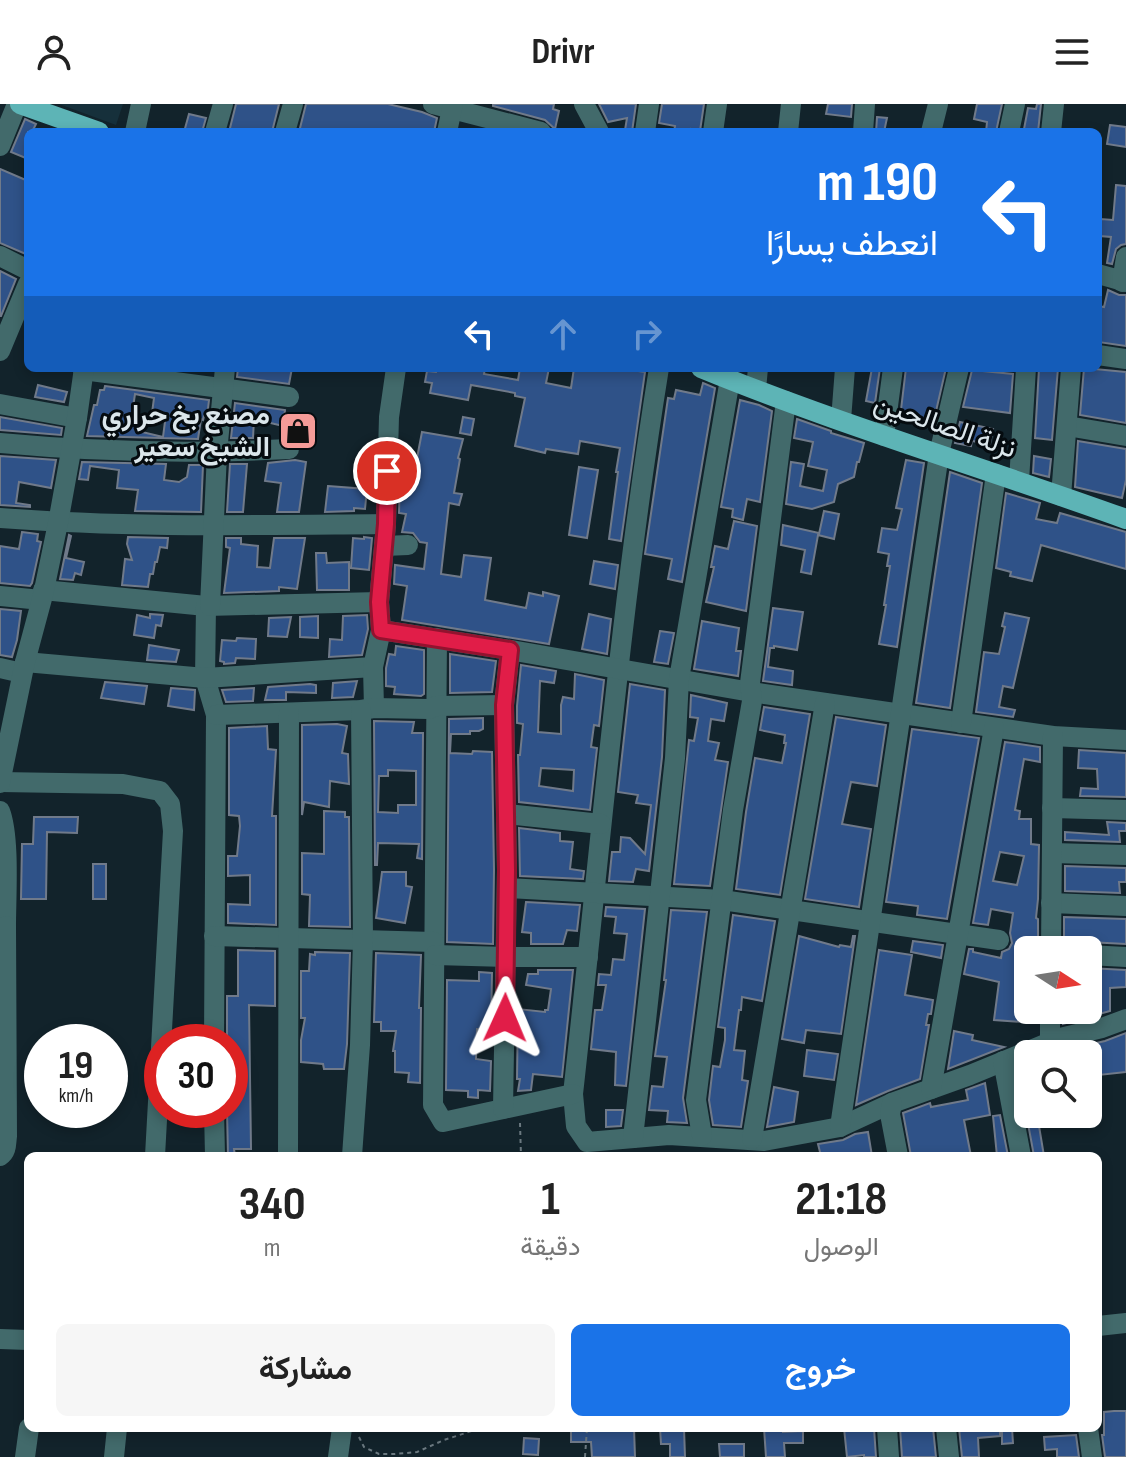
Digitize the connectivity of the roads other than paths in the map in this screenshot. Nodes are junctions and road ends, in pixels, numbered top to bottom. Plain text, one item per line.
1 (18, 104) edge
2 (141, 104) edge
3 (223, 104) edge
4 (293, 104) edge
5 (584, 104) edge
6 (649, 104) edge
7 (717, 104) edge
8 (791, 104) edge
9 (865, 104) edge
10 (938, 104) edge
11 (1015, 104) edge
12 (1054, 104) edge
13 (446, 106) edge
14 (87, 128) edge
15 (136, 128) edge
16 (216, 128) edge
17 (286, 128) edge
18 (447, 128) edge
19 (514, 128) edge
20 (597, 128) edge
21 (646, 128) edge
22 (714, 128) edge
23 (788, 128) edge
24 (863, 128) edge
25 (932, 128) edge
26 (1010, 128) edge
27 (1051, 128) edge
28 (0, 146) edge
29 (0, 256) edge
30 (1126, 257) edge
31 (24, 268) edge
32 (1102, 275) edge
33 (1124, 282) edge
34 (24, 294) edge
35 (0, 351) edge
36 (1102, 356) edge
37 (1126, 359) edge
38 (83, 372) edge
39 (130, 372) edge
40 (395, 372) edge
41 (658, 372) edge
42 (713, 372) edge
43 (758, 372) edge
44 (845, 372) edge
45 (892, 372) edge
46 (958, 372) edge
47 (1026, 372) edge
48 (1071, 372) edge
49 (224, 378) edge
50 (756, 389) junction
51 (289, 397) dead end
52 (786, 401) junction
53 (0, 404) edge
54 (77, 418) junction
55 (841, 420) junction
56 (1067, 426) junction
57 (884, 436) junction
58 (1126, 436) edge
59 (0, 443) edge
60 (71, 449) junction
61 (289, 449) dead end
62 (217, 453) junction
63 (939, 454) junction
64 (996, 474) junction
65 (1019, 481) junction
66 (1061, 496) junction
67 (0, 518) edge
68 (1126, 519) edge
69 (58, 523) junction
70 (386, 524) junction
71 (213, 526) junction
72 (408, 545) dead end
73 (384, 546) junction
74 (42, 595) junction
75 (0, 596) edge
76 (379, 602) junction
77 (208, 606) junction
78 (381, 630) junction
79 (437, 638) junction
80 (510, 650) junction
81 (24, 667) junction
82 (373, 667) junction
83 (0, 668) edge
84 (618, 670) junction
85 (205, 678) junction
86 (679, 679) junction
87 (751, 692) junction
88 (825, 703) junction
89 (504, 705) junction
90 (436, 706) junction
91 (367, 709) junction
92 (289, 713) junction
93 (901, 714) junction
94 (216, 715) junction
95 (961, 723) junction
96 (994, 728) junction
97 (1053, 736) junction
98 (1126, 740) edge
99 (0, 782) edge
100 (1052, 808) junction
101 (1126, 810) edge
102 (0, 811) edge
103 (507, 814) junction
104 (601, 824) junction
105 (1052, 853) junction
106 (1126, 855) edge
107 (507, 888) junction
108 (595, 893) junction
109 (660, 896) junction
110 (722, 900) junction
111 (1051, 903) junction
112 (1126, 906) edge
113 (791, 910) junction
114 (872, 921) junction
115 (3, 928) edge
116 (958, 934) junction
117 (214, 936) junction
118 (1051, 936) edge
119 (287, 938) junction
120 (363, 940) junction
121 (999, 940) dead end
122 (434, 948) junction
123 (1102, 956) edge
124 (507, 957) junction
125 (588, 957) junction
126 (1126, 957) edge
127 (1126, 1019) edge
128 (214, 1024) edge
129 (1057, 1040) edge
130 (1014, 1057) edge
131 (1003, 1061) junction
132 (931, 1089) junction
133 (573, 1094) junction
134 (892, 1103) junction
135 (512, 1107) junction
136 (840, 1127) junction
137 (214, 1128) edge
138 (702, 1136) junction
139 (633, 1138) junction
140 (752, 1139) junction
141 (590, 1149) edge
142 (155, 1152) edge
143 (215, 1152) edge
144 (288, 1152) edge
145 (352, 1152) edge
146 (897, 1152) edge
147 (1020, 1152) edge
148 (0, 1156) edge
149 (1126, 1323) edge
150 (1102, 1326) edge
151 (0, 1339) edge
152 (24, 1340) edge
153 (28, 1432) edge
154 (117, 1432) edge
155 (341, 1432) edge
156 (887, 1432) edge
157 (946, 1432) edge
158 (1089, 1432) edge
159 (25, 1457) edge
160 (114, 1457) edge
161 (338, 1457) edge
162 (889, 1457) edge
163 (949, 1457) edge
164 (1092, 1457) edge

1 - 14 main road
1 - 28 street
2 - 15 street
3 - 16 street
4 - 17 street
5 - 20 street
6 - 21 street
7 - 22 street
8 - 23 street
9 - 24 street
10 - 25 street
11 - 26 street
12 - 27 street
13 - 18 street
13 - 19 street
29 - 31 street
30 - 33 street
32 - 33 street
34 - 35 street
36 - 37 street
38 - 54 street
39 - 49 street
40 - 70 street
41 - 84 street
42 - 50 main road, نزلة الصالحين
42 - 86 street
43 - 50 street
44 - 55 street
45 - 57 street
46 - 63 street
47 - 65 street
48 - 56 street
49 - 51 street
49 - 62 street
50 - 52 main road, نزلة الصالحين
52 - 55 main road, نزلة الصالحين
52 - 87 street
53 - 54 street
54 - 60 street
55 - 57 main road, نزلة الصالحين
56 - 58 street
56 - 66 street
57 - 63 main road, نزلة الصالحين
59 - 60 street
60 - 62 street
60 - 69 street
61 - 62 street
62 - 71 street
63 - 64 main road, نزلة الصالحين
63 - 93 street
64 - 65 main road, نزلة الصالحين
64 - 95 street
65 - 66 main road, نزلة الصالحين
66 - 68 main road, نزلة الصالحين
67 - 69 street
69 - 71 street
69 - 74 street
70 - 71 street
70 - 73 street
71 - 77 street
72 - 73 street
73 - 76 street
74 - 75 street
74 - 77 street
74 - 81 street
76 - 77 street
76 - 78 street
77 - 85 street
78 - 79 street
78 - 82 street
79 - 80 street
79 - 90 street
80 - 84 street
80 - 89 street
81 - 83 street
81 - 85 street
81 - 99 street
82 - 85 street
82 - 91 street
84 - 86 street
84 - 104 street
85 - 94 street
86 - 87 street
86 - 109 street
87 - 88 street
87 - 110 street
88 - 93 street
88 - 113 street
89 - 90 street
89 - 103 street
90 - 91 street
90 - 122 street
91 - 92 street
91 - 120 street
92 - 94 street
92 - 119 street
93 - 95 street
93 - 114 street
94 - 117 street
95 - 96 street
96 - 97 street
96 - 116 street
97 - 98 street
97 - 100 street
99 - 142 street
100 - 101 street
100 - 105 street
102 - 115 street
103 - 104 street
103 - 107 street
104 - 108 street
105 - 106 street
105 - 111 street
107 - 108 street
107 - 124 street
108 - 109 street
108 - 125 street
109 - 110 street
109 - 139 street
110 - 113 street
110 - 138 street
111 - 112 street
111 - 118 street
113 - 114 street
113 - 140 street
114 - 116 street
114 - 136 street
115 - 148 street
116 - 121 street
116 - 132 street
117 - 119 street
117 - 128 street
119 - 120 street
119 - 144 street
120 - 122 street
120 - 145 street
122 - 124 street
122 - 135 street
123 - 126 street
124 - 125 street
124 - 135 street
125 - 133 street
127 - 129 street
130 - 131 street
131 - 132 street
131 - 147 street
132 - 134 street
133 - 135 street
133 - 141 street
134 - 136 street
134 - 146 street
136 - 140 street
137 - 143 street
138 - 139 street
138 - 140 street
139 - 141 street
149 - 150 street
151 - 152 street
153 - 159 street
154 - 160 street
155 - 161 street
156 - 162 street
157 - 163 street
158 - 164 street

